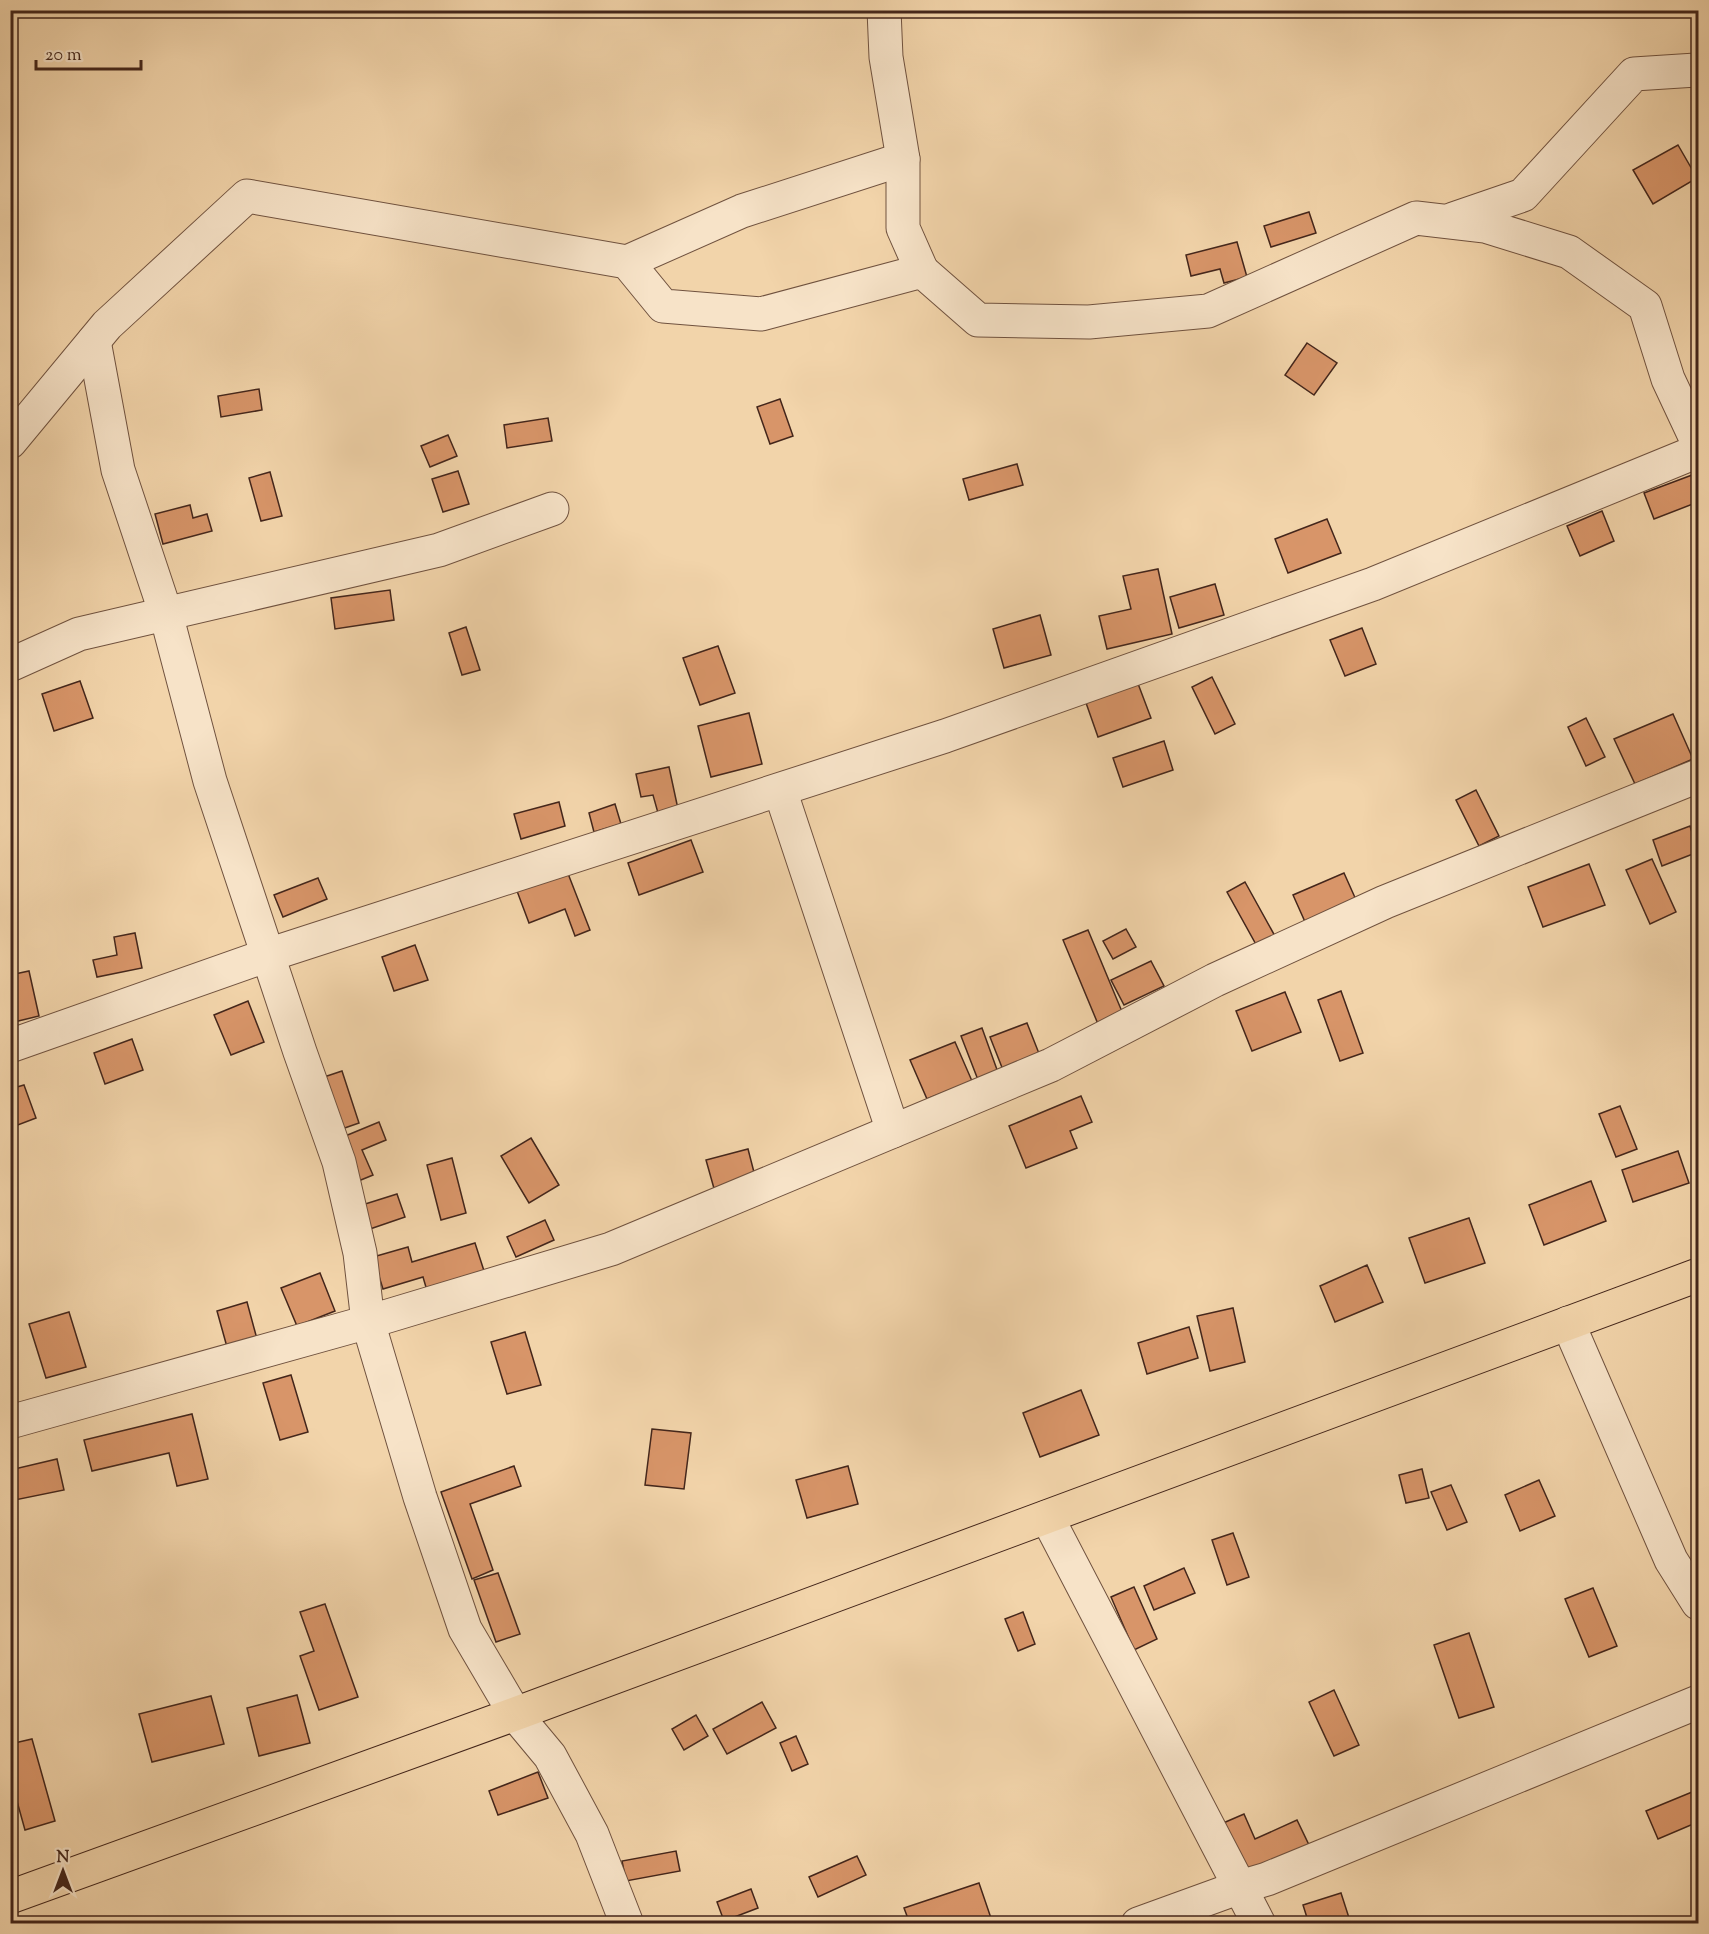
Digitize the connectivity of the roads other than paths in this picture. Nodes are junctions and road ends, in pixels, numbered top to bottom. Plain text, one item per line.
1 (884, 10) edge
2 (1696, 70) dead end
3 (903, 159) junction
4 (1445, 221) junction
5 (627, 262) junction
6 (922, 271) junction
7 (94, 341) junction
8 (10, 442) edge
9 (1698, 443) edge
10 (1698, 451) edge
11 (552, 509) dead end
12 (166, 614) junction
13 (10, 665) edge
14 (1698, 776) edge
15 (780, 790) junction
16 (268, 955) junction
17 (10, 1046) edge
18 (893, 1131) junction
19 (1698, 1275) edge
20 (368, 1322) junction
21 (1568, 1323) junction
22 (10, 1422) edge
23 (1047, 1517) junction
24 (1698, 1603) edge
25 (1698, 1702) edge
26 (515, 1714) junction
27 (1240, 1887) junction
28 (10, 1897) edge
29 (627, 1923) edge
30 (1138, 1923) edge
31 (1259, 1923) edge

1 - 3 street
2 - 4 street
3 - 5 street
3 - 6 street
4 - 6 street
4 - 9 street
5 - 6 street
5 - 7 street
7 - 8 street
7 - 12 street
10 - 15 street
11 - 12 street
12 - 13 street
12 - 16 street
14 - 18 street
15 - 16 street
15 - 18 street
16 - 17 street
16 - 20 street
18 - 20 street
19 - 21 highway
20 - 22 street
20 - 26 street
21 - 23 highway
21 - 24 street
23 - 26 highway
23 - 27 street
25 - 27 street
26 - 28 highway
26 - 29 street
27 - 30 street
27 - 31 street

